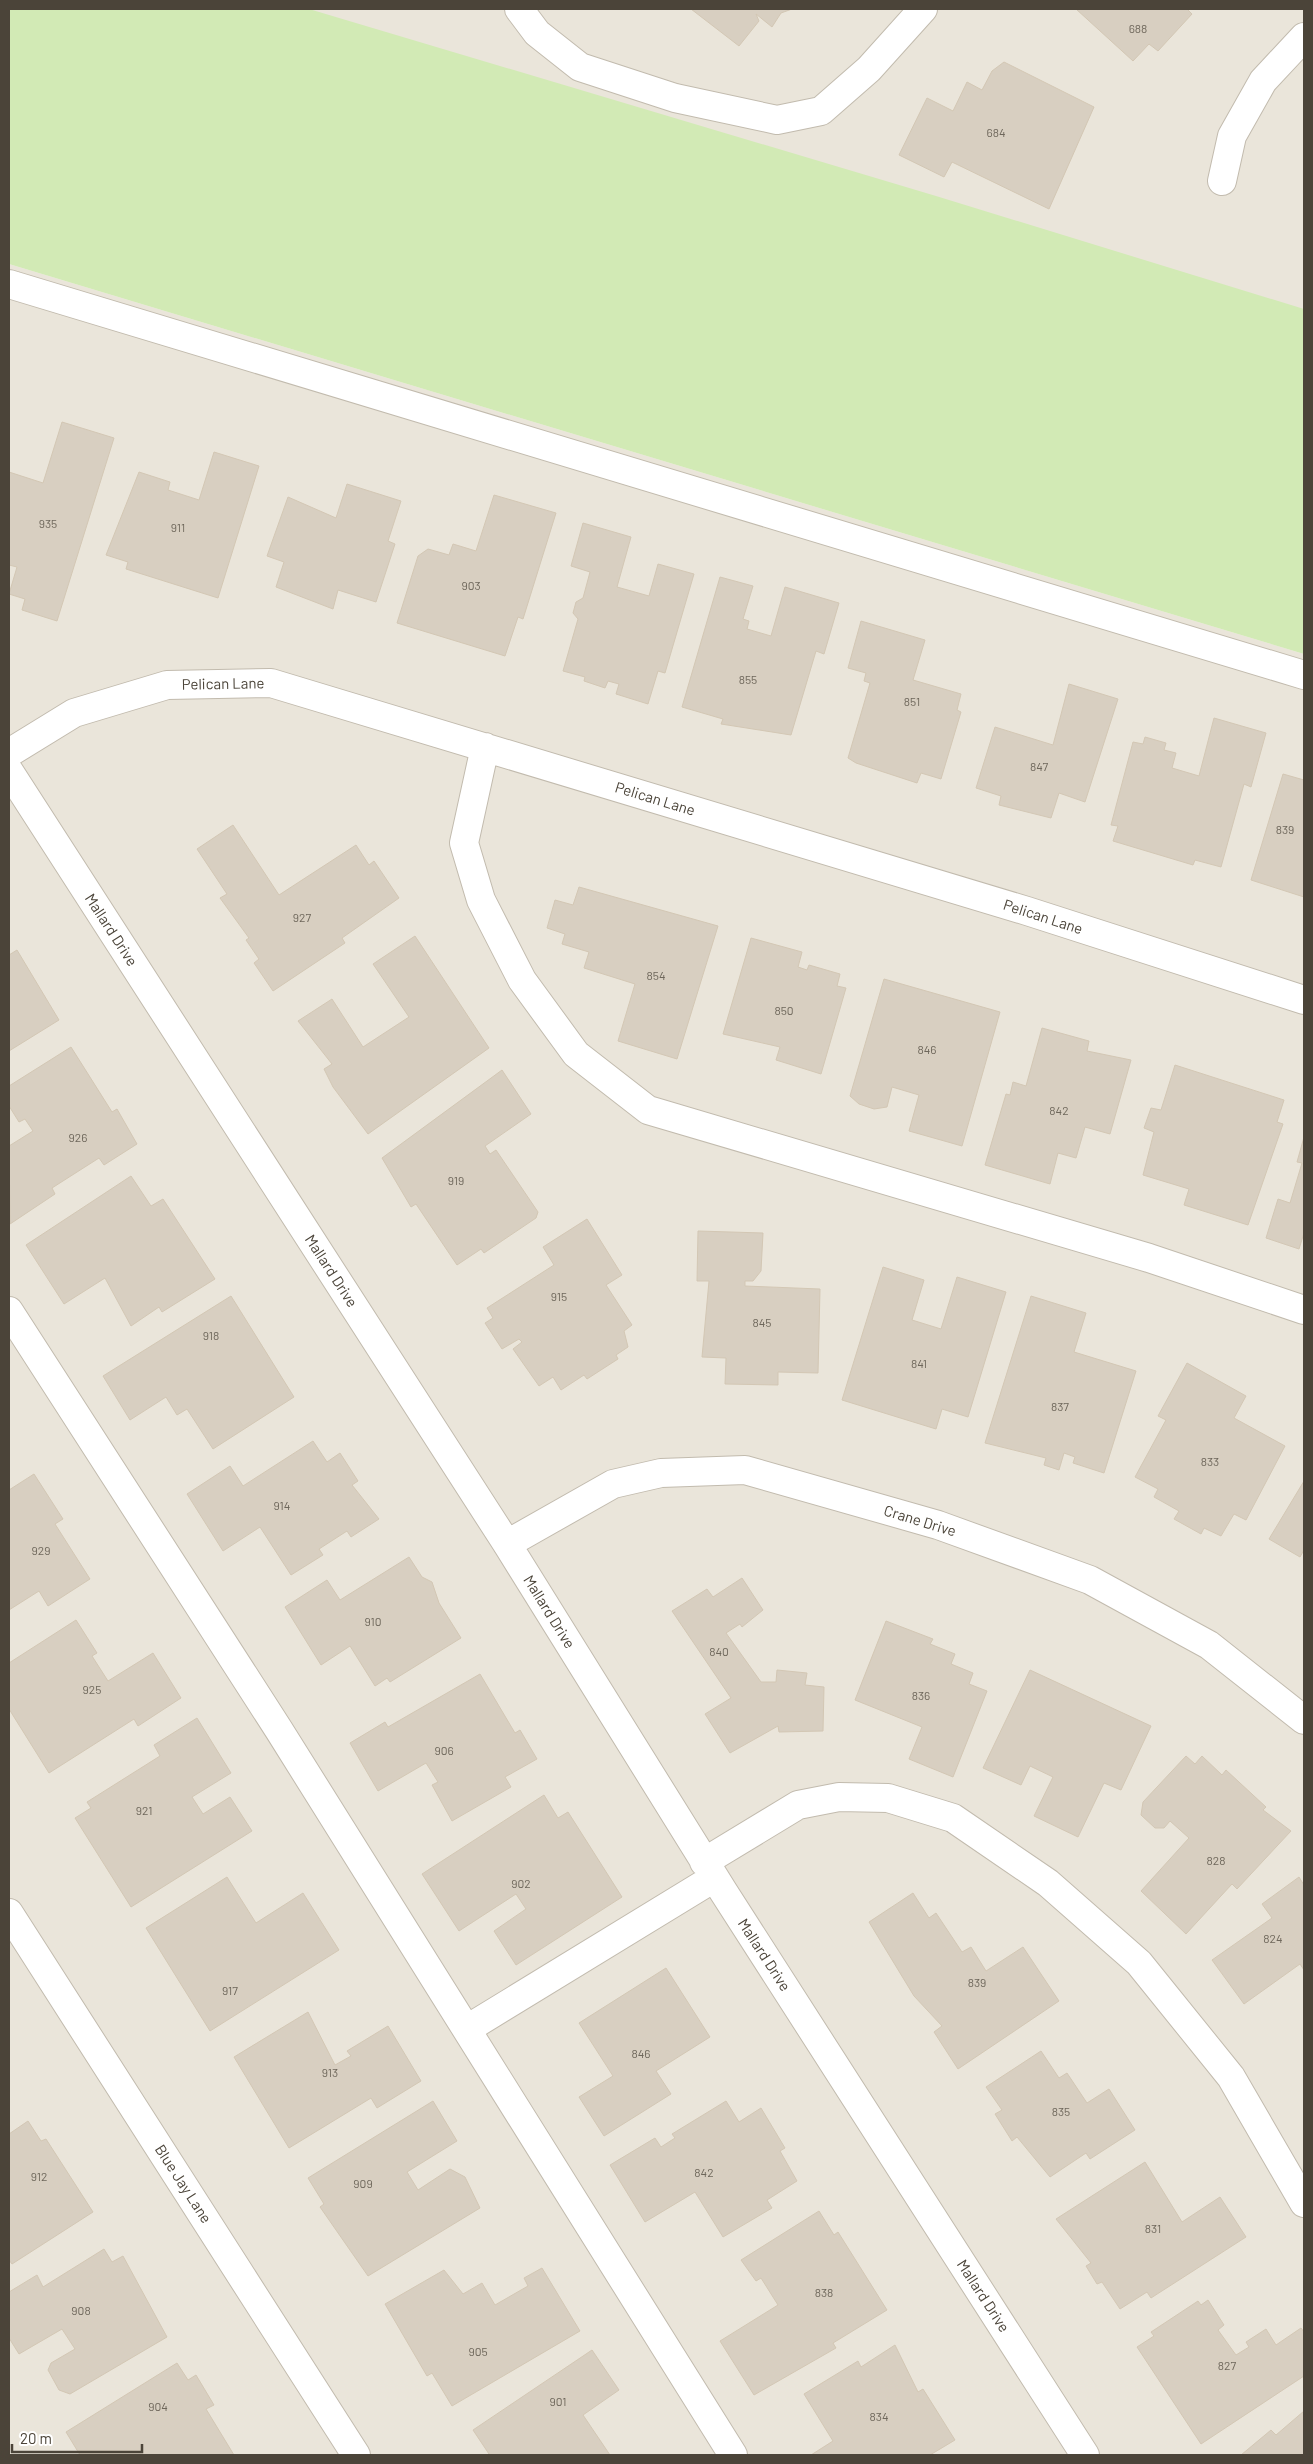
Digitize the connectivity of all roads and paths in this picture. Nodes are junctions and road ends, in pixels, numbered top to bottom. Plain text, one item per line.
1 (519, 9) edge
2 (923, 9) edge
3 (1304, 37) edge
4 (1222, 181) dead end
5 (9, 284) edge
6 (1304, 675) edge
7 (485, 747) junction
8 (9, 753) edge
9 (9, 771) edge
10 (1304, 1000) edge
11 (1304, 1310) edge
12 (9, 1311) edge
13 (507, 1544) junction
14 (1304, 1720) edge
15 (709, 1870) junction
16 (9, 1913) edge
17 (467, 2029) junction
18 (1304, 2203) edge
19 (356, 2455) edge
20 (733, 2455) edge
21 (1085, 2455) edge

1 - 2 street
3 - 4 street
5 - 6 street
7 - 8 street, Pelican Lane
7 - 10 street, Pelican Lane
7 - 11 street
9 - 13 street, Mallard Drive
12 - 17 street
13 - 14 street, Crane Drive
13 - 15 street, Mallard Drive
15 - 17 street
15 - 18 street
15 - 21 street, Mallard Drive
16 - 19 street, Blue Jay Lane
17 - 20 street

